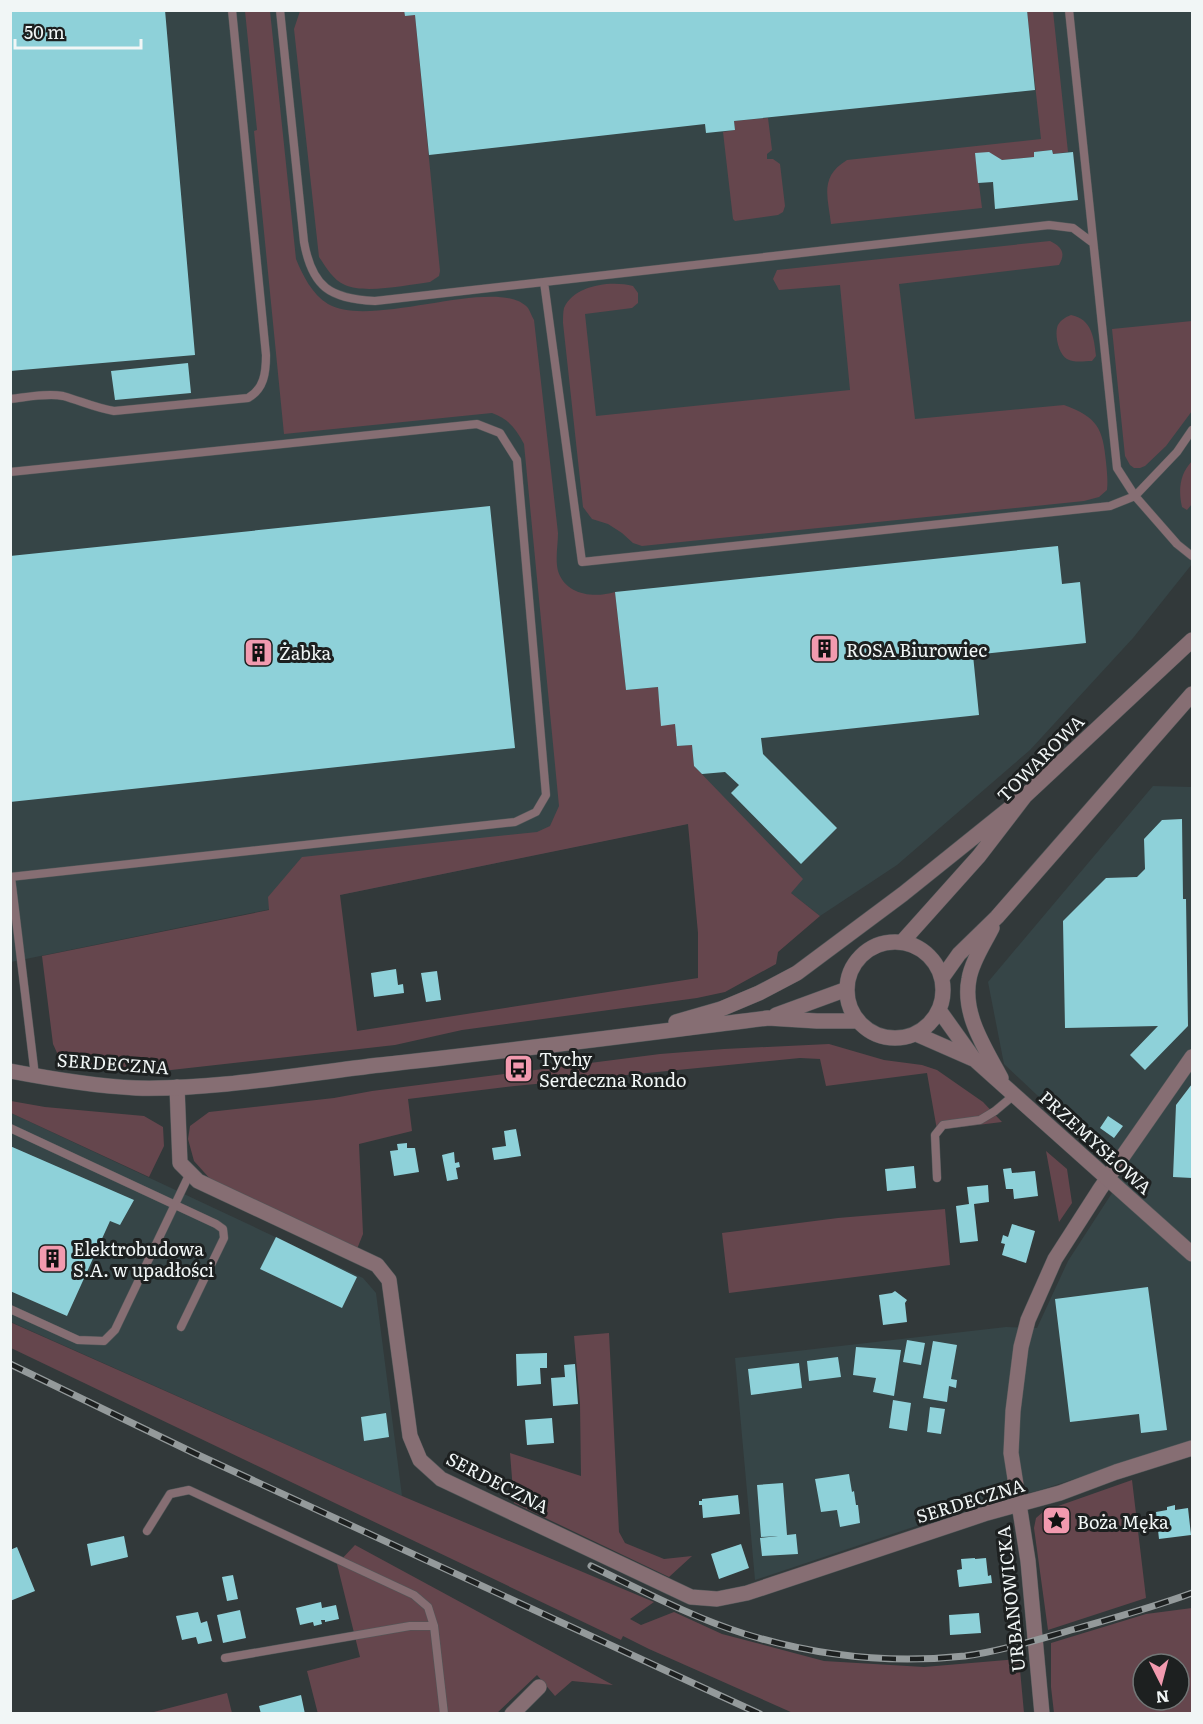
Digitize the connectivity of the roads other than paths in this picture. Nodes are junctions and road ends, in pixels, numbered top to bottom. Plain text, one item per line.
1 (232, 10) edge
2 (280, 10) edge
3 (1069, 10) edge
4 (1093, 243) junction
5 (544, 282) junction
6 (10, 399) edge
7 (1192, 430) edge
8 (10, 472) edge
9 (1135, 496) junction
10 (1192, 556) edge
11 (1192, 640) edge
12 (1192, 694) edge
13 (1025, 796) junction
14 (11, 877) edge
15 (997, 917) junction
16 (902, 942) junction
17 (942, 978) junction
18 (847, 989) junction
19 (939, 1010) junction
20 (768, 1018) junction
21 (858, 1021) junction
22 (916, 1034) junction
23 (633, 1035) junction
24 (1192, 1057) edge
25 (974, 1059) junction
26 (10, 1071) edge
27 (34, 1076) junction
28 (177, 1087) junction
29 (1009, 1090) junction
30 (10, 1128) edge
31 (190, 1173) junction
32 (937, 1178) dead end
33 (1107, 1179) junction
34 (175, 1205) junction
35 (1192, 1254) edge
36 (10, 1309) edge
37 (181, 1327) dead end
38 (1192, 1448) edge
39 (1019, 1505) junction
40 (147, 1531) dead end
41 (434, 1626) junction
42 (225, 1658) dead end
43 (539, 1688) dead end
44 (444, 1713) edge
45 (512, 1713) edge
46 (1042, 1713) edge

1 - 6 lane
2 - 5 lane
3 - 4 lane
4 - 5 lane
4 - 9 lane
5 - 9 lane
7 - 9 lane
8 - 14 lane
9 - 10 lane
11 - 13 street, TOWAROWA
12 - 15 street
13 - 16 street, TOWAROWA
13 - 23 street
14 - 27 lane
15 - 17 street
15 - 29 street
16 - 17 street
16 - 18 street
17 - 19 street
18 - 20 street
18 - 21 street
19 - 22 street
19 - 25 street, PRZEMYSŁOWA
20 - 21 street
20 - 23 street
21 - 22 street
22 - 25 street, PRZEMYSŁOWA
23 - 28 street
24 - 33 street, URBANOWICKA
25 - 29 street, PRZEMYSŁOWA
26 - 27 street, SERDECZNA
27 - 28 street, SERDECZNA
28 - 31 street, SERDECZNA
29 - 32 lane
29 - 33 street, PRZEMYSŁOWA
30 - 34 lane
31 - 34 lane
31 - 39 street, SERDECZNA
33 - 35 street, PRZEMYSŁOWA
33 - 39 street, URBANOWICKA
34 - 36 lane
34 - 37 lane
38 - 39 street, SERDECZNA
39 - 46 street, URBANOWICKA
40 - 41 lane
41 - 42 lane
41 - 44 lane
43 - 45 street

